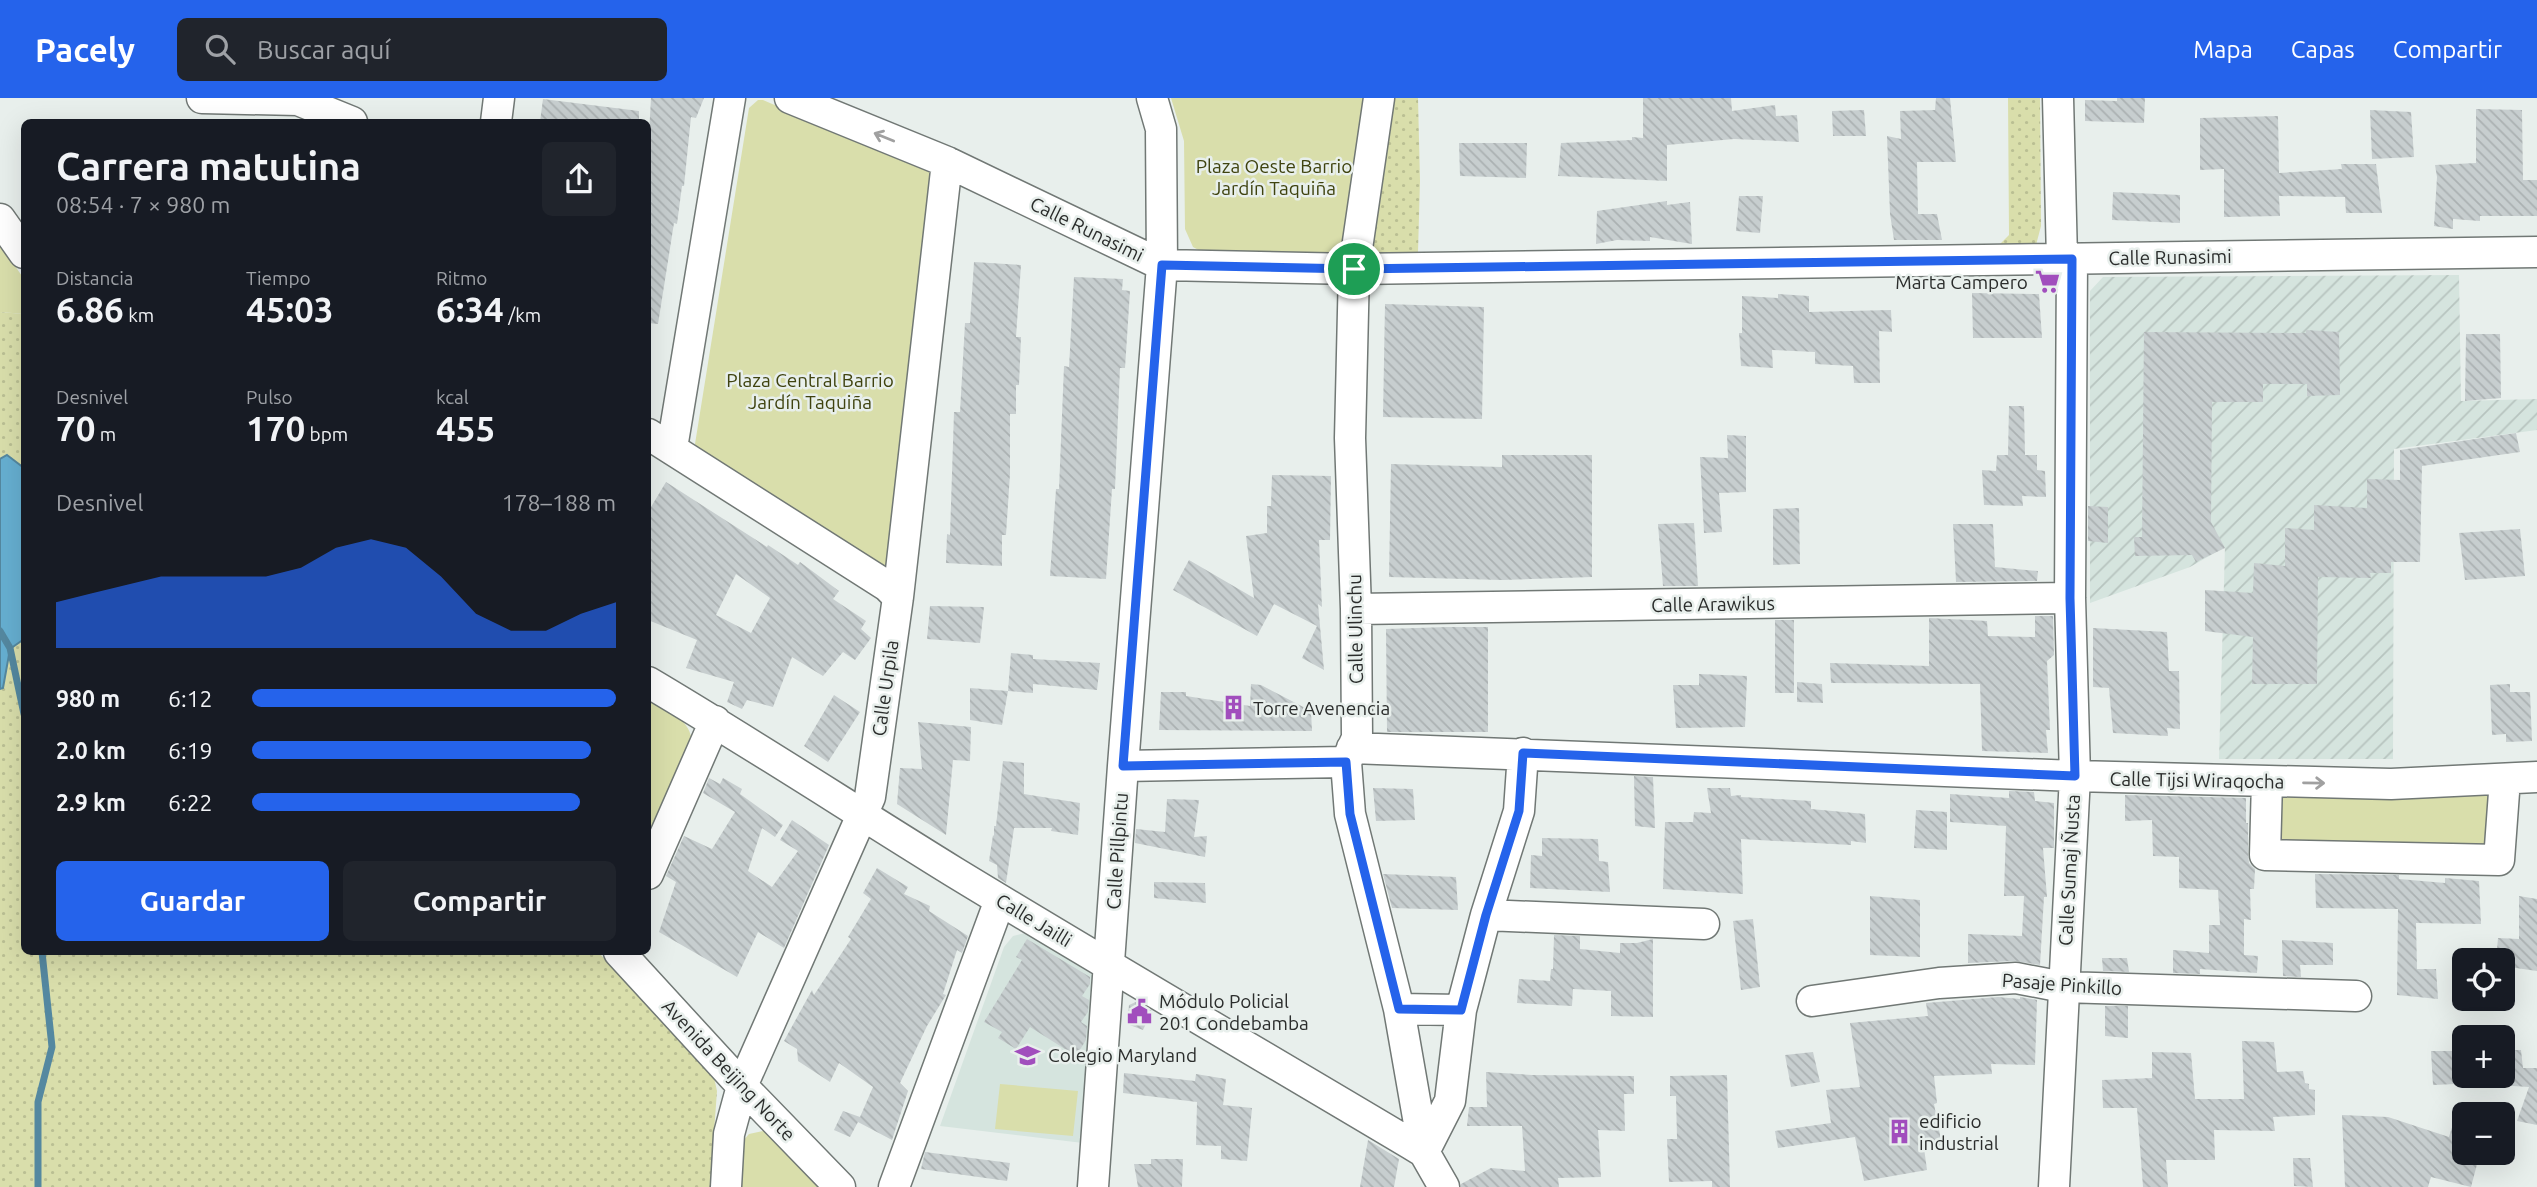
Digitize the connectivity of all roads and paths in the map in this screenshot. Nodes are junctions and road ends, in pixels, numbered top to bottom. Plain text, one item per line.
1 (202, 98) edge
2 (499, 98) edge
3 (730, 98) edge
4 (790, 98) edge
5 (1152, 98) edge
6 (1379, 98) edge
7 (2058, 98) edge
8 (345, 119) edge
9 (496, 119) edge
10 (947, 162) junction
11 (0, 219) edge
12 (21, 249) edge
13 (2537, 252) edge
14 (2067, 259) junction
15 (1162, 265) junction
16 (1354, 269) junction
17 (660, 441) edge
18 (898, 597) junction
19 (2070, 598) junction
20 (1356, 609) junction
21 (651, 684) edge
22 (715, 722) junction
23 (1523, 753) junction
24 (1349, 755) junction
25 (1123, 766) junction
26 (2075, 776) junction
27 (2537, 777) edge
28 (2505, 779) junction
29 (2267, 781) junction
30 (862, 815) junction
31 (651, 867) edge
32 (1000, 900) junction
33 (1486, 915) junction
34 (1704, 924) dead end
35 (622, 955) edge
36 (1110, 964) junction
37 (2063, 987) junction
38 (2356, 996) dead end
39 (1812, 1001) dead end
40 (1399, 1009) junction
41 (1461, 1010) junction
42 (742, 1086) junction
43 (1424, 1152) junction
44 (726, 1187) edge
45 (840, 1187) edge
46 (894, 1187) edge
47 (1093, 1187) edge
48 (1444, 1187) edge
49 (2054, 1187) edge

1 - 8 street
2 - 9 street
3 - 17 street
10 -> 4 street, Calle Runasimi
5 - 15 street, Calle Pillpintu
6 - 16 street, Calle Ulinchu
7 - 14 street, Calle Sumaj Ñusta
10 - 15 street, Calle Runasimi
10 - 18 street, Calle Urpila
11 - 12 street
13 - 14 street, Calle Runasimi
14 - 16 street, Calle Runasimi
14 - 19 street, Calle Sumaj Ñusta
15 - 16 street, Calle Runasimi
15 - 25 street, Calle Pillpintu
16 - 20 street, Calle Ulinchu
17 - 18 street
18 - 30 street, Calle Urpila
19 - 20 street, Calle Arawikus
19 - 26 street, Calle Sumaj Ñusta
20 - 24 street, Calle Ulinchu
21 - 22 street, Calle Jailli
22 - 30 street, Calle Jailli
22 - 31 street
23 - 24 street, Calle Tijsi Wiraqocha
23 - 26 street, Calle Tijsi Wiraqocha
23 - 33 street
24 - 25 street, Calle Tijsi Wiraqocha
24 - 40 street, Calle Ulinchu
25 - 36 street, Calle Pillpintu
26 - 29 street, Calle Tijsi Wiraqocha
26 - 37 street, Calle Sumaj Ñusta
27 - 28 street, Calle Tijsi Wiraqocha
29 -> 28 street, Calle Tijsi Wiraqocha
28 - 29 street
30 - 32 street, Calle Jailli
30 - 42 street, Calle Urpila
32 - 36 street, Calle Jailli
32 - 46 street
33 - 34 street
33 - 41 street
35 - 42 street, Avenida Beijing Norte
36 - 43 street, Calle Jailli
36 - 47 street, Calle Pillpintu
37 - 38 street, Pasaje Pinkillo
37 - 39 street, Pasaje Pinkillo
37 - 49 street, Calle Sumaj Ñusta
40 - 41 street
40 - 43 street, Calle Ulinchu
41 - 43 street
42 - 44 street, Calle Urpila
42 - 45 street, Avenida Beijing Norte
43 - 48 street, Calle Ulinchu

